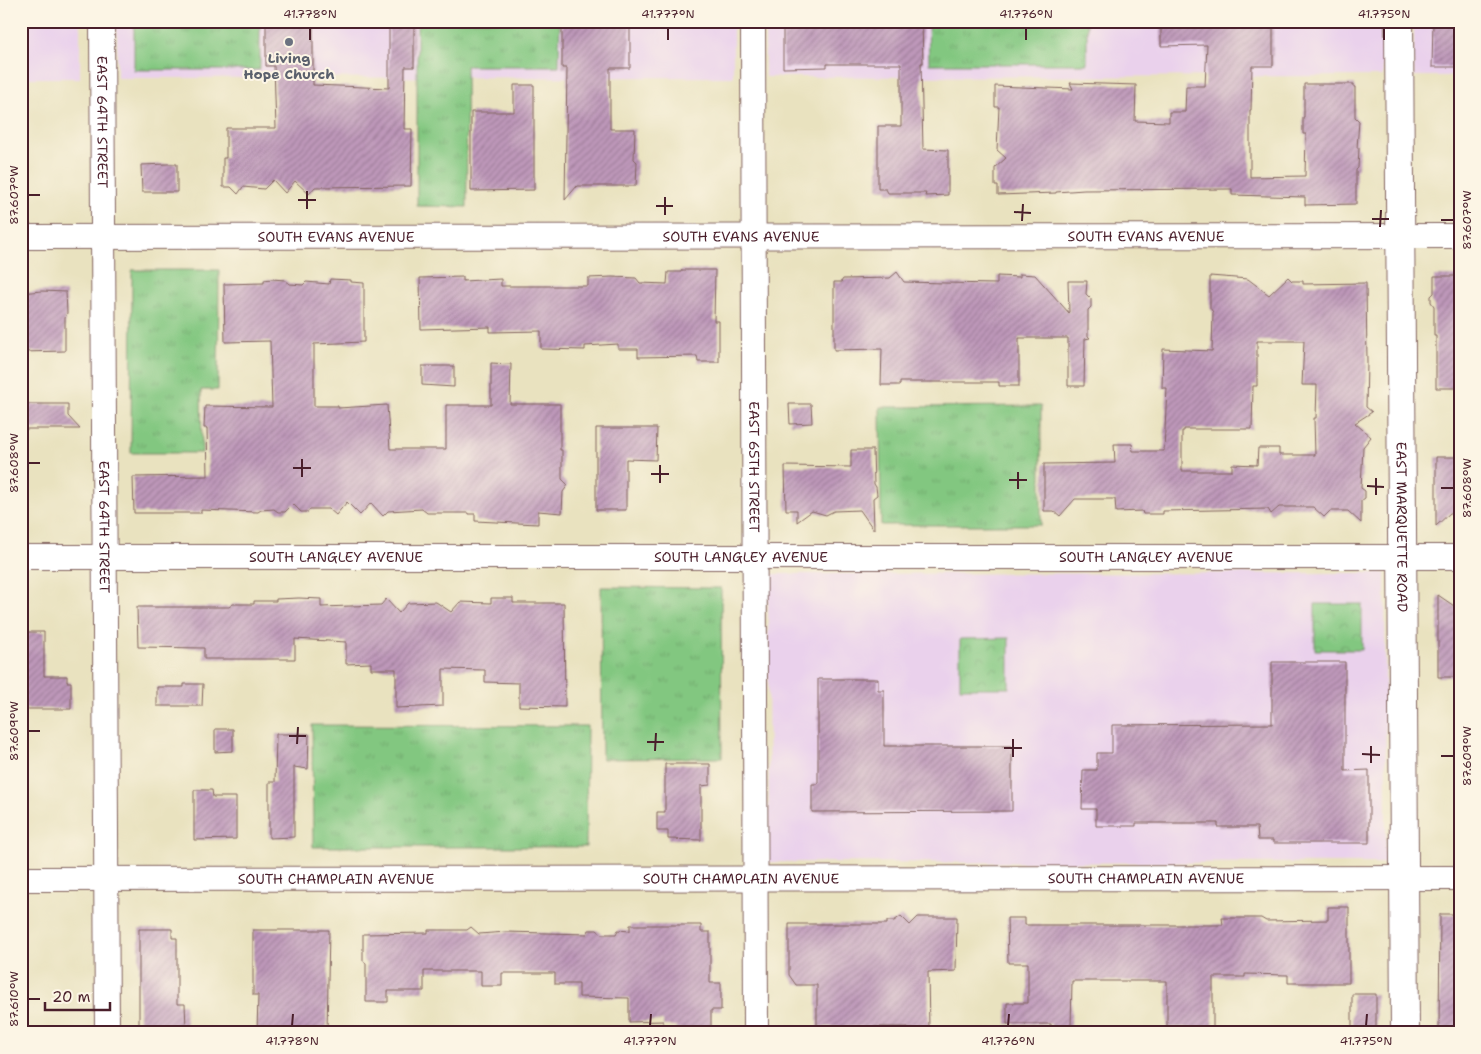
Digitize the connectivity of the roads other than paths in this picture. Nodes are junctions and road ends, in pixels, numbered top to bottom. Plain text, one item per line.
1 (102, 21) edge
2 (753, 21) edge
3 (1400, 21) edge
4 (1401, 236) junction
5 (1460, 236) edge
6 (21, 237) edge
7 (103, 237) junction
8 (753, 237) junction
9 (21, 556) edge
10 (104, 556) junction
11 (754, 557) junction
12 (1402, 557) junction
13 (1460, 557) edge
14 (1404, 878) junction
15 (1460, 878) edge
16 (21, 879) edge
17 (106, 879) junction
18 (755, 879) junction
19 (107, 1033) edge
20 (756, 1033) edge
21 (1405, 1033) edge

1 - 7 street, EAST 64TH STREET
2 - 8 street, EAST 65TH STREET
3 - 4 street, EAST MARQUETTE ROAD
4 - 5 street, SOUTH EVANS AVENUE
4 - 8 street, SOUTH EVANS AVENUE
4 - 12 street, EAST MARQUETTE ROAD
6 - 7 street, SOUTH EVANS AVENUE
7 - 8 street, SOUTH EVANS AVENUE
7 - 10 street, EAST 64TH STREET
8 - 11 street, EAST 65TH STREET
9 - 10 street, SOUTH LANGLEY AVENUE
10 - 11 street, SOUTH LANGLEY AVENUE
10 - 17 street, EAST 64TH STREET
11 - 12 street, SOUTH LANGLEY AVENUE
11 - 18 street, EAST 65TH STREET
12 - 13 street, SOUTH LANGLEY AVENUE
12 - 14 street, EAST MARQUETTE ROAD
14 - 15 street, SOUTH CHAMPLAIN AVENUE
14 - 18 street, SOUTH CHAMPLAIN AVENUE
14 - 21 street, EAST MARQUETTE ROAD
16 - 17 street, SOUTH CHAMPLAIN AVENUE
17 - 18 street, SOUTH CHAMPLAIN AVENUE
17 - 19 street, EAST 64TH STREET
18 - 20 street, EAST 65TH STREET

